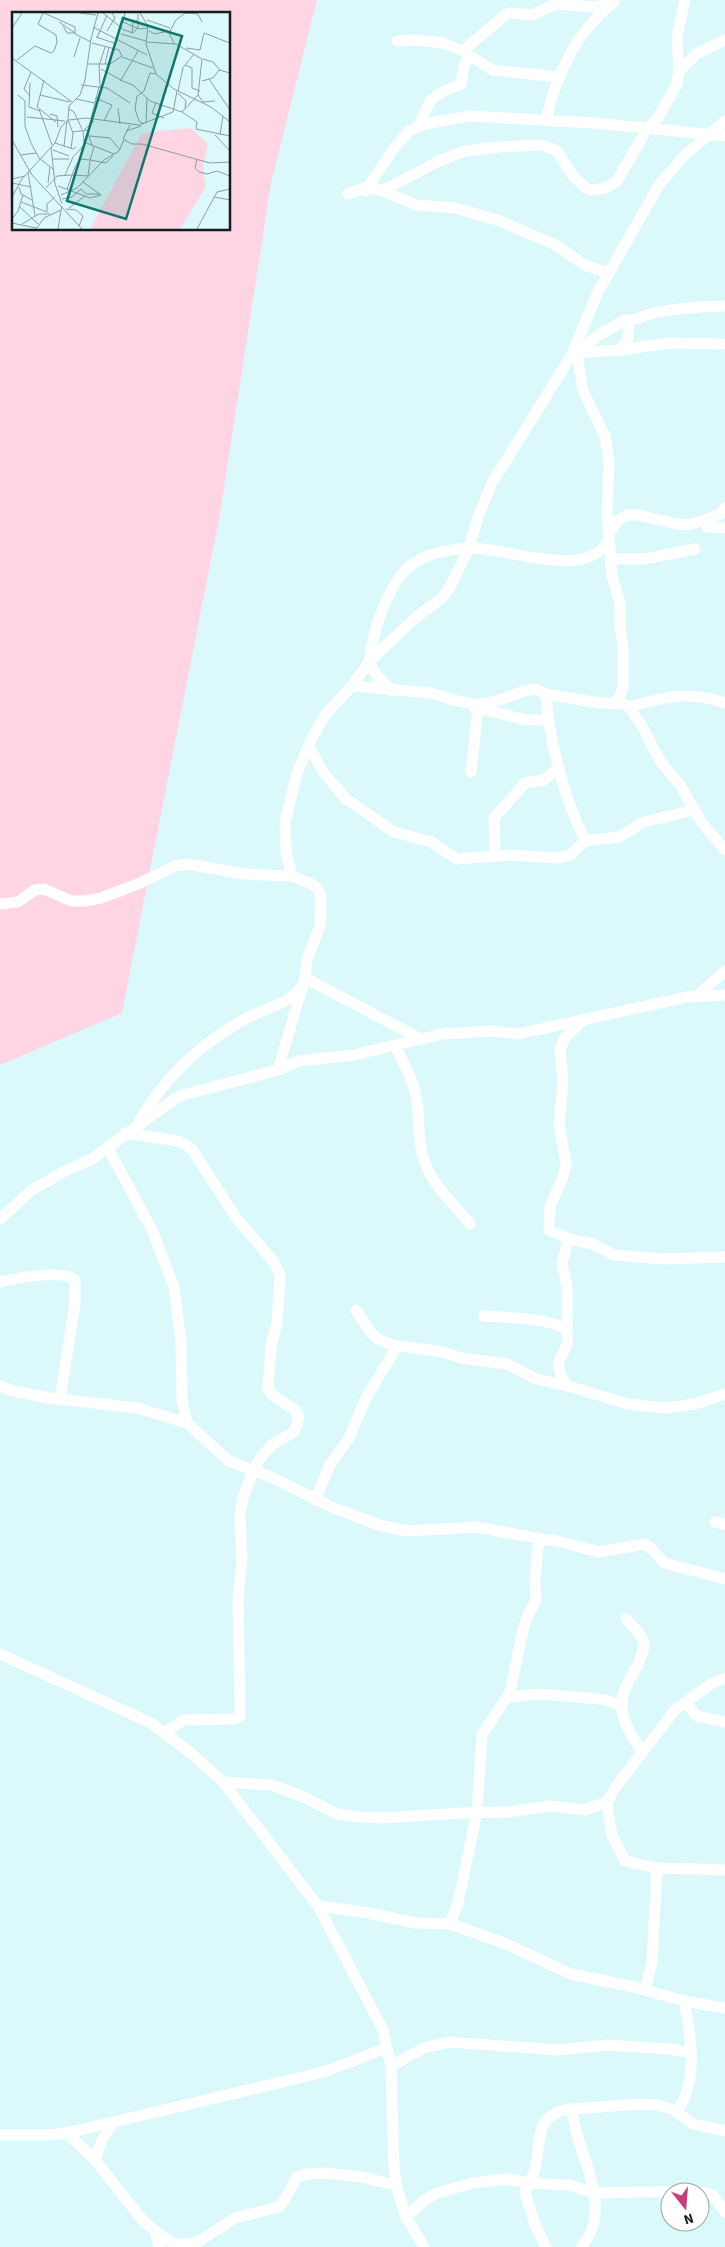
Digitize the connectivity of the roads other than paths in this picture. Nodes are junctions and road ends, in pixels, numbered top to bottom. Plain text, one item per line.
1 (685, 0) edge
2 (615, 1) edge
3 (725, 40) edge
4 (398, 41) dead end
5 (466, 53) junction
6 (678, 72) junction
7 (558, 77) junction
8 (546, 120) junction
9 (725, 121) edge
10 (419, 126) junction
11 (647, 129) junction
12 (708, 136) junction
13 (725, 136) edge
14 (365, 190) junction
15 (384, 190) junction
16 (348, 194) dead end
17 (609, 273) junction
18 (725, 306) edge
19 (629, 321) junction
20 (725, 344) edge
21 (620, 350) junction
22 (575, 353) junction
23 (725, 508) edge
24 (707, 527) dead end
25 (725, 528) edge
26 (608, 538) junction
27 (469, 548) junction
28 (695, 549) dead end
29 (610, 559) junction
30 (369, 662) junction
31 (352, 686) junction
32 (392, 691) junction
33 (546, 694) junction
34 (725, 702) edge
35 (612, 704) junction
36 (473, 706) junction
37 (629, 707) junction
38 (548, 720) junction
39 (309, 746) junction
40 (558, 769) junction
41 (471, 772) dead end
42 (694, 810) junction
43 (585, 841) junction
44 (725, 850) edge
45 (495, 856) junction
46 (292, 876) junction
47 (0, 904) edge
48 (725, 971) edge
49 (304, 982) junction
50 (725, 995) edge
51 (695, 998) junction
52 (586, 1019) junction
53 (421, 1039) junction
54 (395, 1046) junction
55 (278, 1070) junction
56 (138, 1124) junction
57 (125, 1133) junction
58 (108, 1148) junction
59 (0, 1219) edge
60 (470, 1224) dead end
61 (569, 1239) junction
62 (725, 1257) edge
63 (0, 1282) edge
64 (356, 1310) dead end
65 (484, 1316) dead end
66 (567, 1331) junction
67 (397, 1346) junction
68 (0, 1386) edge
69 (568, 1386) junction
70 (725, 1394) edge
71 (60, 1400) junction
72 (187, 1423) junction
73 (253, 1471) junction
74 (315, 1500) junction
75 (542, 1539) junction
76 (725, 1579) edge
77 (626, 1619) dead end
78 (0, 1654) edge
79 (725, 1678) edge
80 (508, 1698) junction
81 (686, 1703) junction
82 (621, 1706) junction
83 (725, 1722) edge
84 (166, 1732) junction
85 (643, 1753) junction
86 (223, 1782) junction
87 (605, 1807) junction
88 (477, 1812) junction
89 (657, 1868) junction
90 (725, 1870) edge
91 (318, 1906) junction
92 (450, 1924) junction
93 (644, 1990) junction
94 (684, 2001) junction
95 (725, 2008) edge
96 (386, 2048) junction
97 (691, 2054) junction
98 (391, 2066) junction
99 (572, 2109) junction
100 (677, 2111) junction
101 (113, 2122) junction
102 (725, 2131) edge
103 (67, 2133) junction
104 (0, 2135) edge
105 (95, 2160) junction
106 (396, 2185) junction
107 (528, 2186) junction
108 (594, 2193) junction
109 (725, 2212) edge
110 (406, 2217) junction
111 (155, 2231) junction
112 (159, 2247) edge
113 (424, 2247) edge
114 (546, 2247) edge
115 (581, 2247) edge

1 - 6 street
2 - 5 street
2 - 7 street
3 - 6 street
4 - 5 street
5 - 7 street
5 - 10 street
6 - 11 street
7 - 8 street
8 - 10 street
8 - 11 street
9 - 12 street
10 - 14 street
11 - 12 street
11 - 15 street
12 - 13 street
12 - 17 street
14 - 15 street
14 - 16 street
15 - 17 street
17 - 22 street
18 - 19 street
19 - 21 street
19 - 22 street
20 - 21 street
21 - 22 street
22 - 26 street
22 - 27 street
23 - 26 street
24 - 25 street
26 - 27 street
26 - 29 street
27 - 30 street
27 - 30 street
28 - 29 street
29 - 35 street
30 - 31 street
30 - 32 street
31 - 32 street
31 - 39 street
32 - 36 street
33 - 35 street
33 - 36 street
33 - 38 street
34 - 37 street
35 - 37 street
36 - 38 street
36 - 41 street
37 - 42 street
38 - 40 street
39 - 45 street
39 - 46 street
40 - 43 street
40 - 45 street
42 - 43 street
42 - 44 street
43 - 45 street
46 - 47 street
46 - 49 street
48 - 51 street
49 - 53 street
49 - 55 street
49 - 56 street
50 - 51 street
51 - 52 street
52 - 53 street
52 - 61 street
53 - 54 street
54 - 55 street
54 - 60 street
55 - 56 street
56 - 57 street
57 - 58 street
57 - 73 street
58 - 59 street
58 - 72 street
61 - 62 street
61 - 66 street
63 - 71 street
64 - 67 street
65 - 66 street
66 - 69 street
67 - 69 street
67 - 74 street
68 - 71 street
69 - 70 street
71 - 72 street
72 - 73 street
73 - 74 street
73 - 84 street
74 - 75 street
75 - 76 street
75 - 80 street
77 - 82 street
78 - 84 street
79 - 81 street
80 - 82 street
80 - 88 street
81 - 83 street
81 - 85 street
82 - 85 street
84 - 86 street
85 - 87 street
86 - 88 street
86 - 91 street
87 - 88 street
87 - 89 street
88 - 92 street
89 - 90 street
89 - 93 street
91 - 92 street
91 - 96 street
92 - 93 street
93 - 94 street
94 - 95 street
94 - 97 street
96 - 98 street
96 - 101 street
97 - 98 street
97 - 100 street
98 - 106 street
99 - 100 street
99 - 107 street
99 - 108 street
100 - 102 street
101 - 103 street
101 - 105 street
103 - 104 street
103 - 105 street
105 - 111 street
106 - 110 street
106 - 111 street
107 - 108 street
107 - 110 street
107 - 114 street
108 - 109 street
108 - 115 street
110 - 113 street
111 - 112 street

